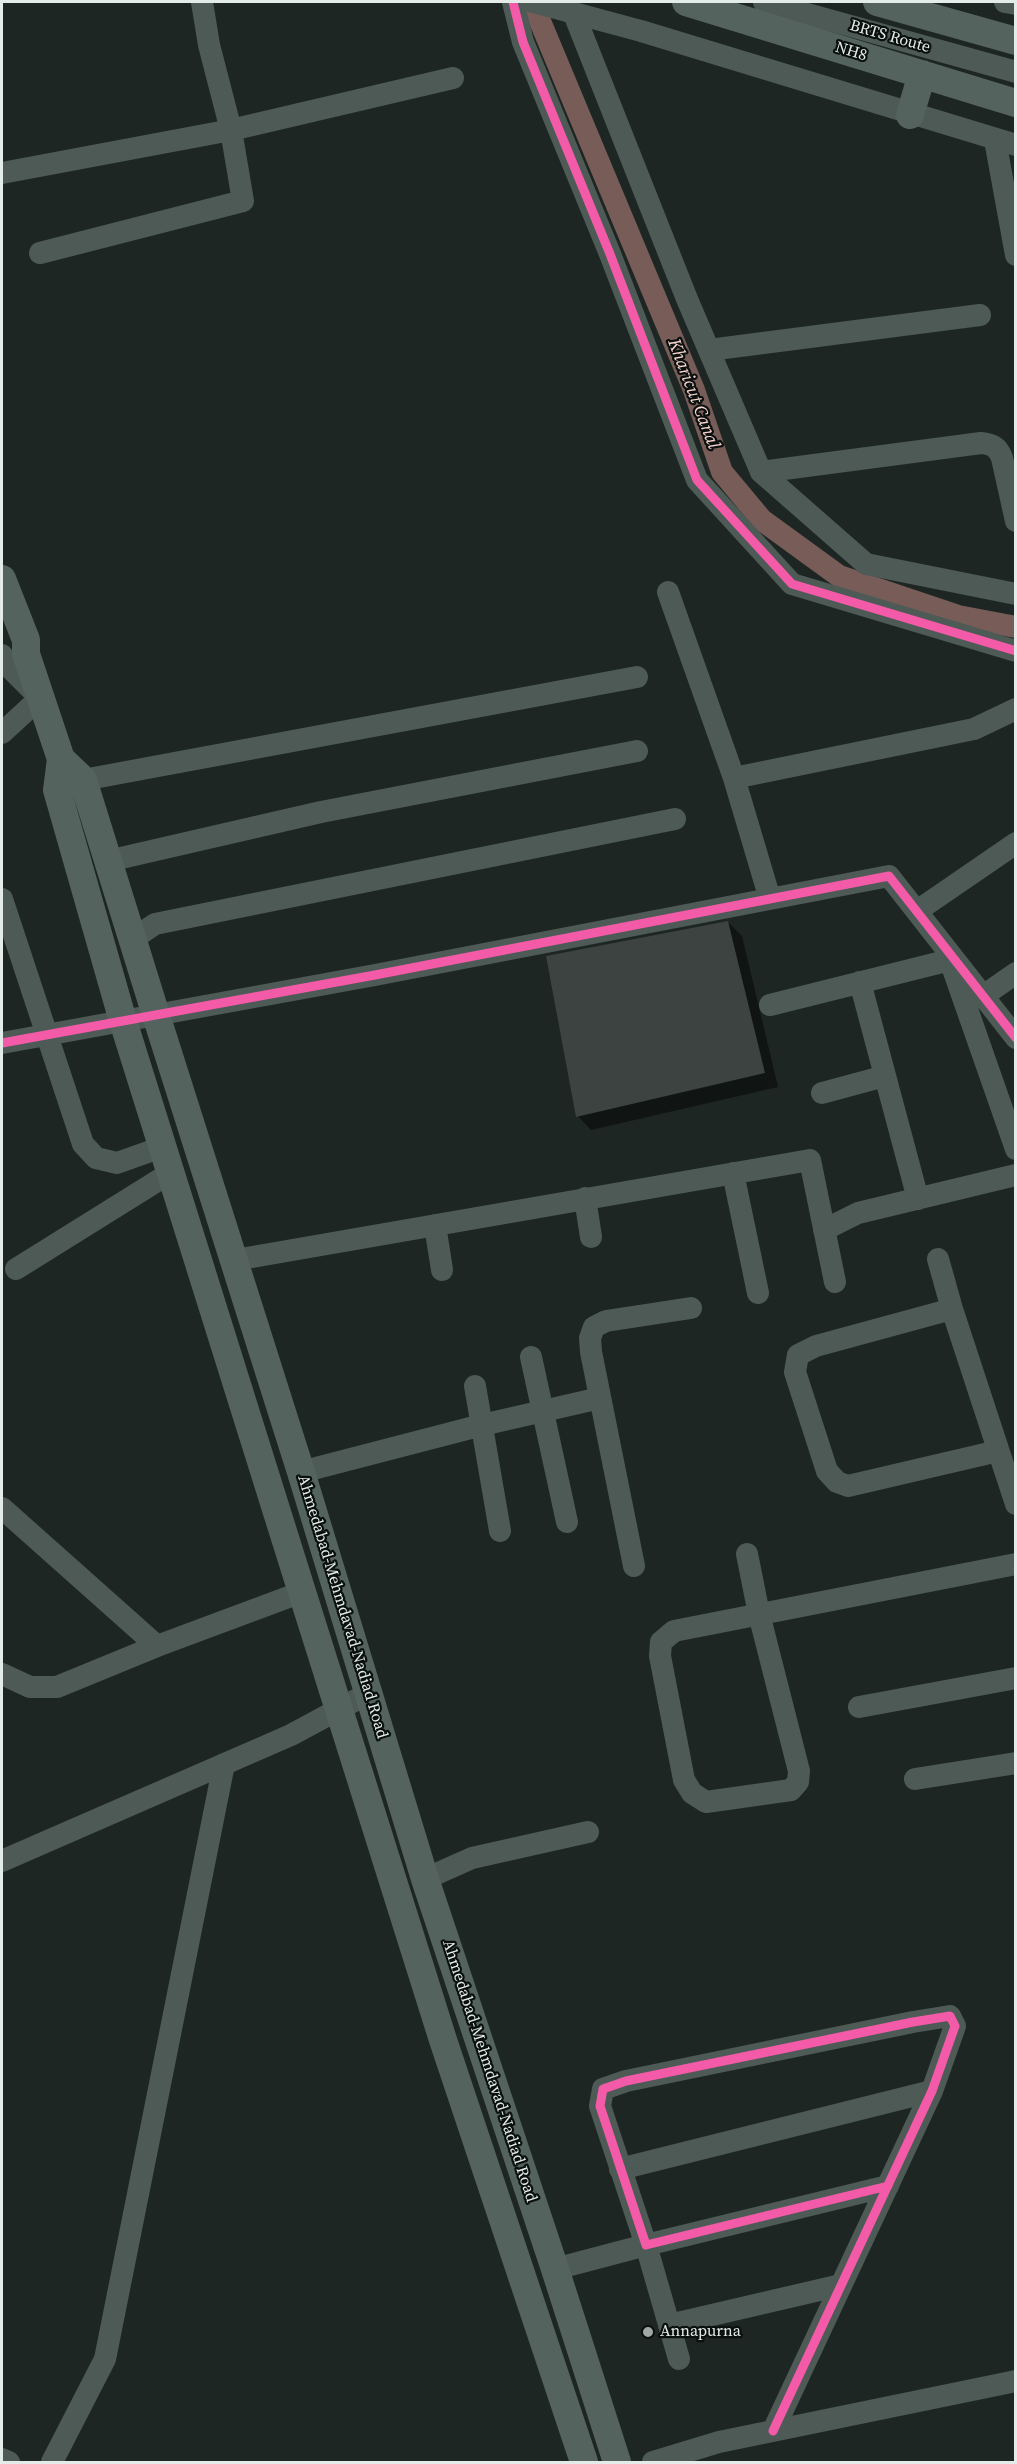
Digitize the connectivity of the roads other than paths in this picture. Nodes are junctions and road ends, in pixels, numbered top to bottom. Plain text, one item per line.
1 (202, 2) edge
2 (513, 2) edge
3 (533, 2) edge
4 (686, 2) edge
5 (764, 2) edge
6 (877, 2) edge
7 (1005, 2) edge
8 (1016, 4) edge
9 (906, 5) edge
10 (574, 14) junction
11 (1016, 41) edge
12 (1016, 72) edge
13 (922, 74) junction
14 (453, 78) dead end
15 (1016, 103) edge
16 (910, 115) junction
17 (231, 130) junction
18 (1005, 143) edge
19 (2, 173) edge
20 (40, 253) dead end
21 (1016, 255) edge
22 (980, 315) dead end
23 (709, 350) junction
24 (761, 472) junction
25 (1016, 521) edge
26 (2, 579) edge
27 (669, 592) dead end
28 (1016, 594) edge
29 (2, 615) edge
30 (1016, 651) edge
31 (14, 655) edge
32 (637, 677) dead end
33 (40, 698) junction
34 (1016, 709) edge
35 (2, 733) edge
36 (637, 751) dead end
37 (60, 759) junction
38 (734, 778) junction
39 (83, 780) junction
40 (675, 819) dead end
41 (1016, 843) edge
42 (108, 861) junction
43 (2, 899) edge
44 (770, 899) junction
45 (917, 911) junction
46 (134, 939) junction
47 (948, 954) junction
48 (1016, 973) edge
49 (860, 982) junction
50 (983, 996) junction
51 (770, 1005) dead end
52 (156, 1015) junction
53 (123, 1021) junction
54 (45, 1035) junction
55 (1016, 1038) edge
56 (2, 1042) edge
57 (885, 1077) junction
58 (822, 1093) dead end
59 (1016, 1149) edge
60 (166, 1160) junction
61 (734, 1173) junction
62 (1016, 1175) edge
63 (585, 1198) junction
64 (918, 1199) junction
65 (435, 1224) junction
66 (825, 1230) junction
67 (591, 1237) dead end
68 (938, 1258) dead end
69 (235, 1260) junction
70 (16, 1269) dead end
71 (442, 1270) dead end
72 (836, 1282) dead end
73 (758, 1293) dead end
74 (691, 1308) dead end
75 (952, 1309) junction
76 (531, 1357) dead end
77 (475, 1386) dead end
78 (600, 1398) junction
79 (543, 1410) junction
80 (482, 1425) junction
81 (998, 1451) junction
82 (301, 1472) junction
83 (1016, 1504) edge
84 (2, 1508) edge
85 (567, 1522) dead end
86 (500, 1531) dead end
87 (747, 1554) dead end
88 (1016, 1564) edge
89 (634, 1566) dead end
90 (302, 1592) junction
91 (759, 1614) junction
92 (158, 1646) junction
93 (2, 1674) edge
94 (1016, 1678) edge
95 (367, 1694) junction
96 (859, 1707) dead end
97 (339, 1709) junction
98 (1016, 1763) edge
99 (224, 1764) junction
100 (915, 1779) dead end
101 (588, 1832) dead end
102 (2, 1861) edge
103 (425, 1879) junction
104 (932, 2091) junction
105 (620, 2169) junction
106 (888, 2186) junction
107 (646, 2245) junction
108 (555, 2270) junction
109 (842, 2285) junction
110 (669, 2325) junction
111 (679, 2359) dead end
112 (1016, 2381) edge
113 (773, 2431) junction
114 (2, 2459) edge
115 (9, 2463) edge
116 (52, 2463) edge
117 (584, 2463) edge
118 (617, 2463) edge
119 (652, 2463) edge

1 - 17 street
2 - 30 street
3 - 10 street
4 - 13 main road, NH8
5 - 12 street, BRTS Route
6 - 9 main road
7 - 8 street
9 - 11 main road
10 - 16 street
10 - 23 street
13 - 15 main road, NH8
13 - 16 main road
14 - 17 street
16 - 18 street
17 - 19 street
17 - 20 street
18 - 21 street
22 - 23 street
23 - 24 street
24 - 25 street
24 - 28 street
26 - 31 main road
27 - 38 street
29 - 31 main road
31 - 33 main road
32 - 39 street
33 - 35 street
33 - 37 main road
34 - 38 street
36 - 42 street
37 - 39 main road
37 - 53 main road
38 - 44 street
39 - 42 main road, Ahmedabad-Mehmdavad-Nadiad Road
40 - 46 street
41 - 45 street
42 - 46 main road, Ahmedabad-Mehmdavad-Nadiad Road
43 - 54 street
44 - 45 street
44 - 52 street
45 - 47 street
46 - 52 main road, Ahmedabad-Mehmdavad-Nadiad Road
47 - 49 street
47 - 50 street
47 - 59 street
48 - 50 street
49 - 51 street
49 - 57 street
50 - 55 street
52 - 53 street
52 - 69 main road, Ahmedabad-Mehmdavad-Nadiad Road
53 - 54 street
53 - 60 main road
54 - 56 street
54 - 60 street
57 - 58 street
57 - 64 street
60 - 70 street
60 - 90 main road
61 - 63 street
61 - 66 street
61 - 73 street
62 - 64 street
63 - 65 street
63 - 67 street
64 - 66 street
65 - 69 street
65 - 71 street
66 - 72 street
68 - 75 street
69 - 82 main road, Ahmedabad-Mehmdavad-Nadiad Road
74 - 78 street
75 - 81 street
75 - 81 street
76 - 79 street
77 - 80 street
78 - 79 street
78 - 89 street
79 - 80 street
79 - 85 street
80 - 82 street
80 - 86 street
81 - 83 street
82 - 95 main road, Ahmedabad-Mehmdavad-Nadiad Road
84 - 92 street
87 - 91 street
88 - 91 street
90 - 92 street
90 - 97 main road
91 - 91 street
92 - 93 street
94 - 96 street
95 - 97 street
95 - 103 main road, Ahmedabad-Mehmdavad-Nadiad Road
97 - 99 street
97 - 117 main road
98 - 100 street
99 - 102 street
99 - 116 street
101 - 103 street
103 - 108 main road, Ahmedabad-Mehmdavad-Nadiad Road
104 - 105 street
104 - 105 street
104 - 106 street
105 - 107 street
106 - 107 street
106 - 109 street
107 - 108 street
107 - 110 street
108 - 118 main road, Ahmedabad-Mehmdavad-Nadiad Road
109 - 110 street
109 - 113 street
110 - 111 street
112 - 113 street
113 - 119 street
114 - 115 street

